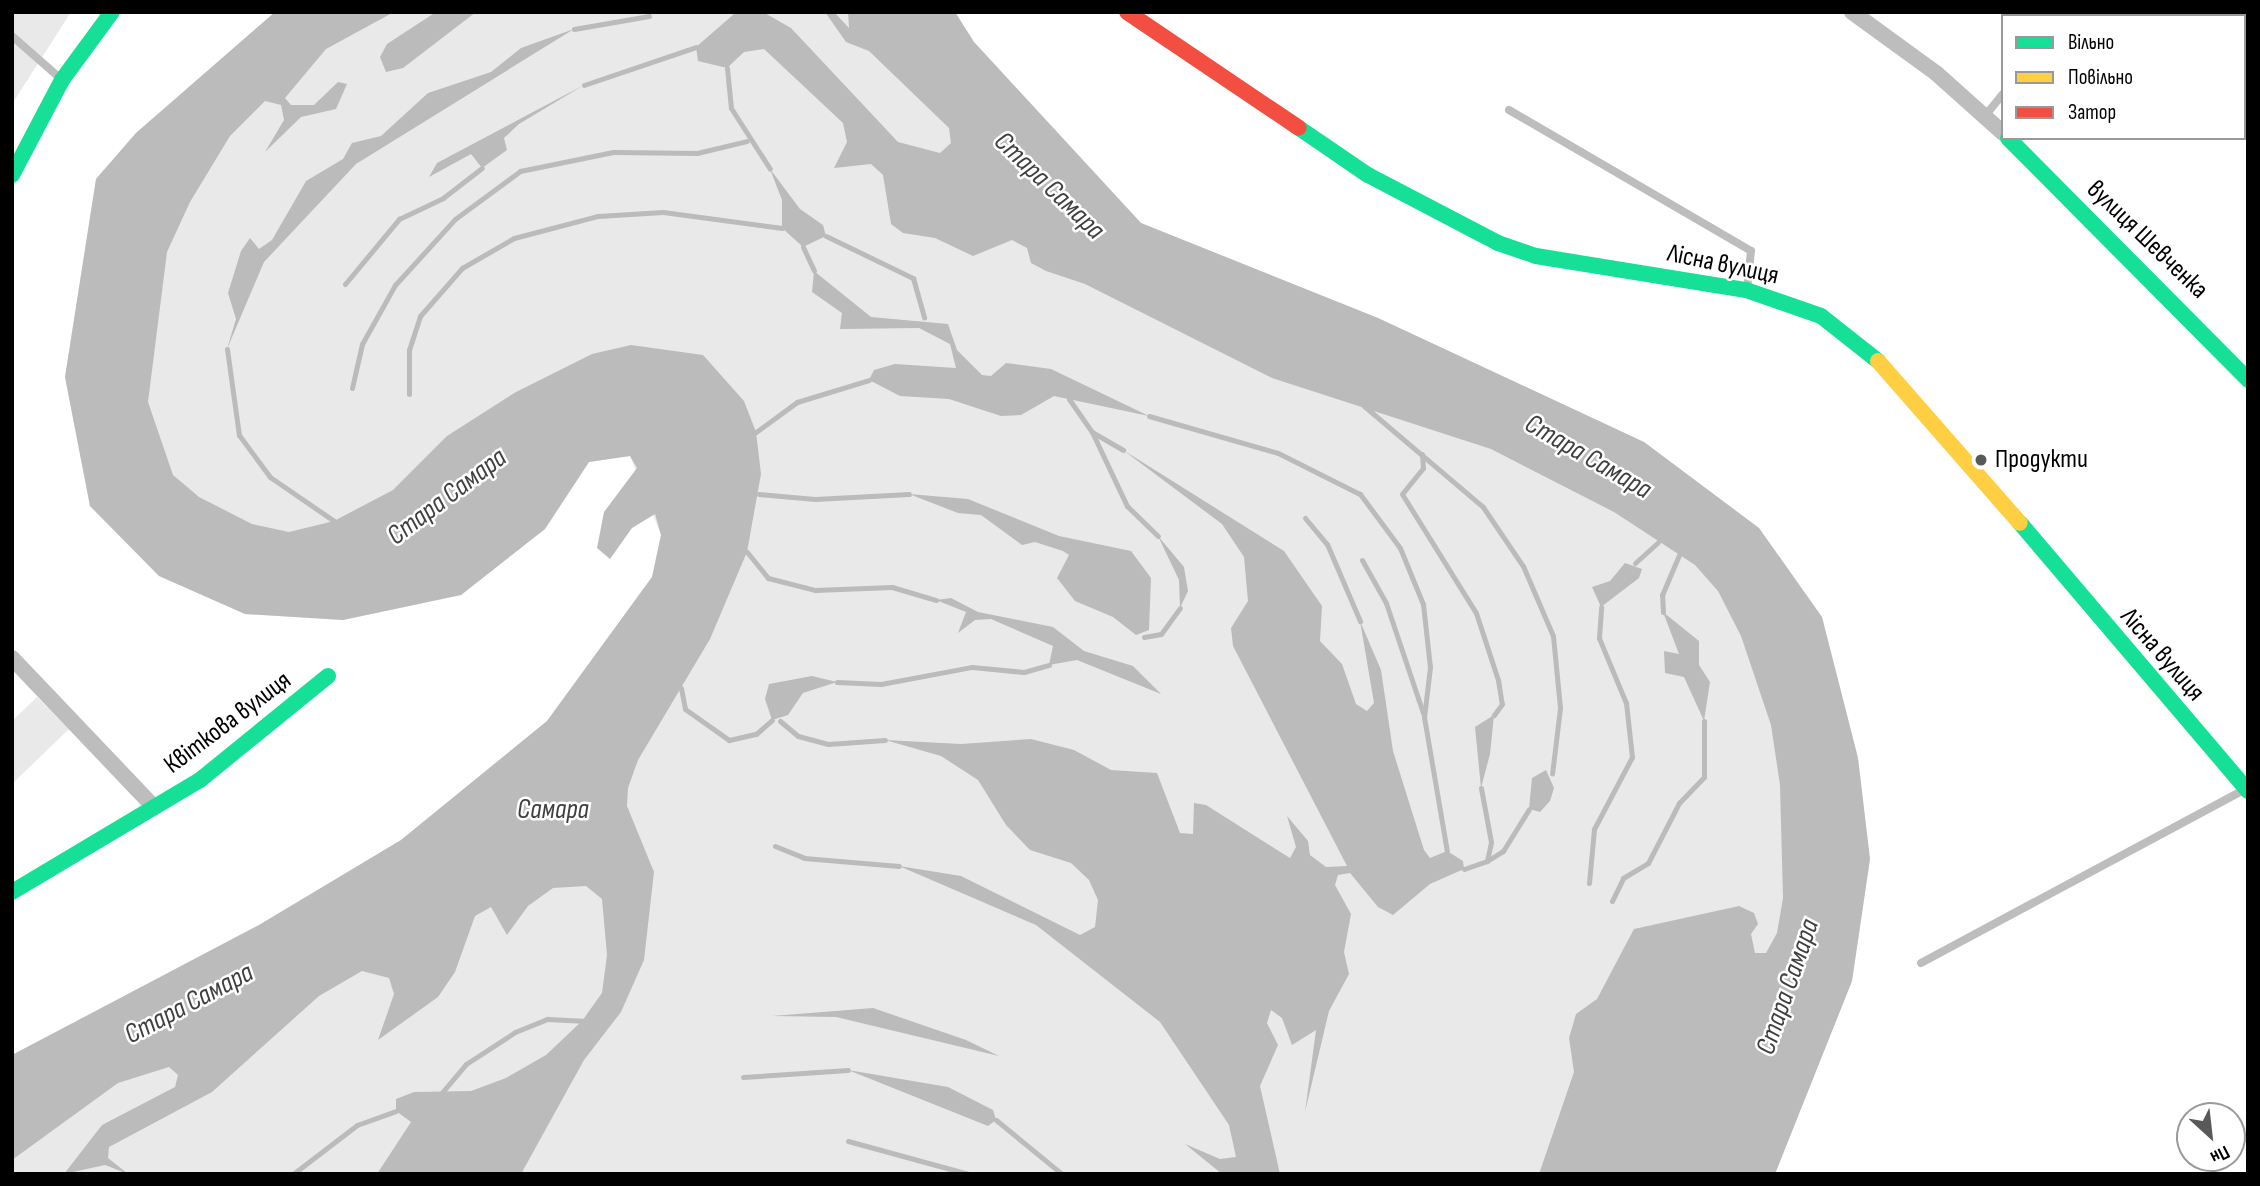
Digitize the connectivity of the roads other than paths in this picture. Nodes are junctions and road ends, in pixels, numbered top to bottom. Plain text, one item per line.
1 (112, 12) edge
2 (1127, 12) edge
3 (1852, 12) edge
4 (12, 36) edge
5 (62, 80) junction
6 (2001, 96) edge
7 (1509, 110) dead end
8 (1985, 116) junction
9 (2001, 132) edge
10 (2010, 140) edge
11 (12, 175) edge
12 (1746, 290) junction
13 (2248, 380) edge
14 (12, 658) edge
15 (328, 676) dead end
16 (2246, 790) edge
17 (154, 807) junction
18 (12, 892) edge
19 (1921, 963) dead end

1 - 5 street
2 - 12 street, Лісна вулиця
3 - 8 street
4 - 5 lane
5 - 11 street
6 - 8 lane
7 - 12 lane
8 - 9 street
10 - 13 street, вулиця Шевченка
12 - 16 street, Лісна вулиця
14 - 17 street, Квіткова вулиця
15 - 17 street, Квіткова вулиця
16 - 19 lane
17 - 18 street, Квіткова вулиця

